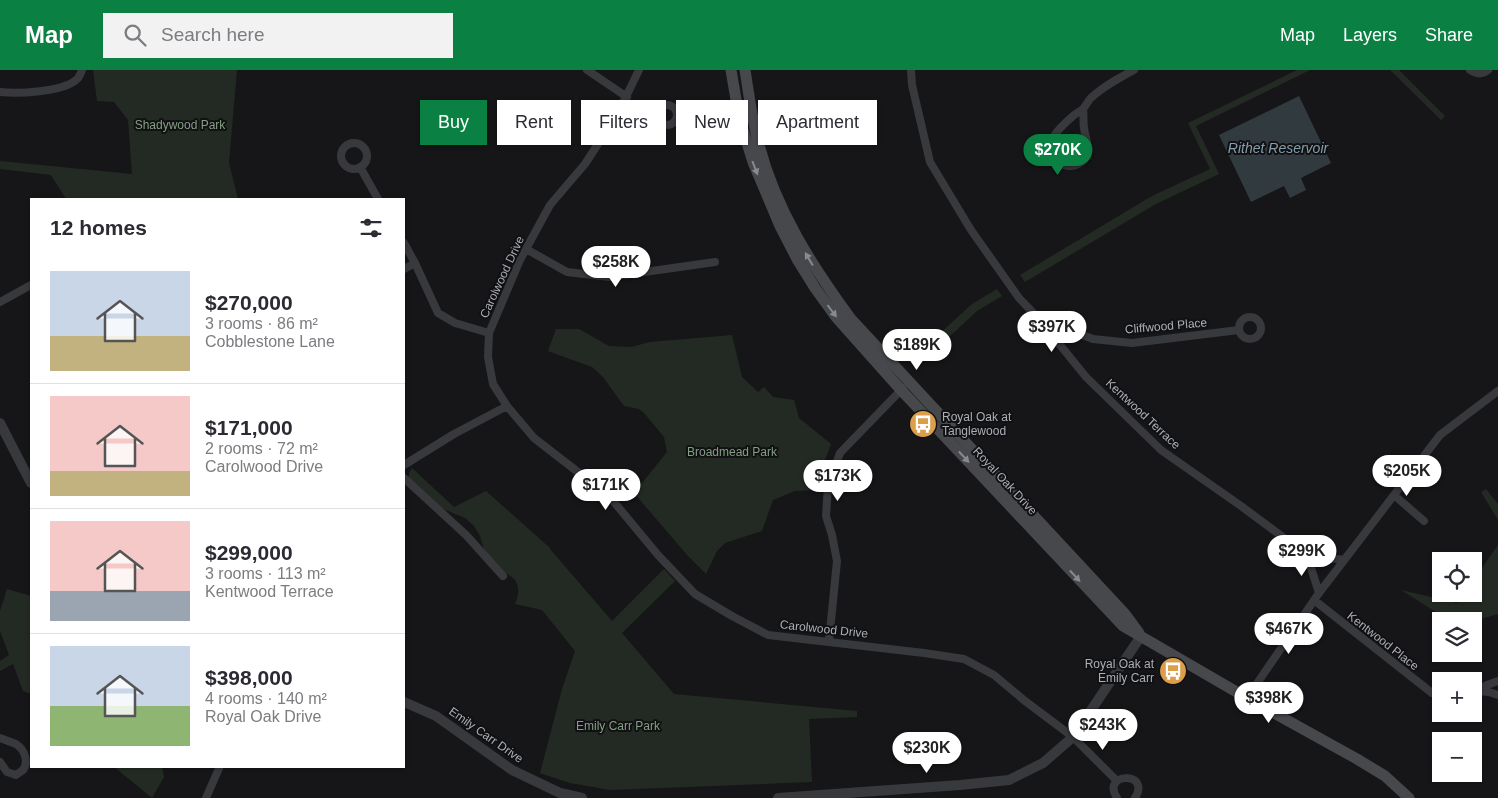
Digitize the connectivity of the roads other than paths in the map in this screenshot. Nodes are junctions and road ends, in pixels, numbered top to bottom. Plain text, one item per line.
1 (82, 70) edge
2 (587, 70) edge
3 (639, 70) edge
4 (731, 70) edge
5 (745, 70) edge
6 (911, 70) edge
7 (1134, 70) edge
8 (1470, 70) edge
9 (1488, 70) edge
10 (0, 92) edge
11 (626, 97) junction
12 (624, 100) edge
13 (1084, 109) junction
14 (597, 145) edge
15 (360, 167) dead end
16 (377, 198) edge
17 (405, 246) edge
18 (526, 249) junction
19 (715, 262) dead end
20 (415, 263) junction
21 (405, 268) edge
22 (30, 286) edge
23 (0, 302) edge
24 (1039, 319) junction
25 (1238, 330) dead end
26 (489, 333) junction
27 (905, 386) junction
28 (1498, 392) edge
29 (507, 406) junction
30 (0, 423) edge
31 (405, 464) edge
32 (405, 479) edge
33 (30, 482) edge
34 (1394, 495) junction
35 (1424, 521) dead end
36 (1307, 555) junction
37 (1344, 560) junction
38 (503, 576) dead end
39 (1319, 593) junction
40 (1314, 600) junction
41 (1141, 636) junction
42 (829, 641) junction
43 (1498, 681) edge
44 (1482, 688) edge
45 (1482, 691) edge
46 (1432, 693) edge
47 (1498, 695) edge
48 (1247, 698) junction
49 (405, 702) edge
50 (1073, 737) junction
51 (0, 738) edge
52 (0, 762) edge
53 (219, 768) edge
54 (1117, 781) junction
55 (206, 798) edge
56 (582, 798) edge
57 (778, 798) edge
58 (1117, 798) edge
59 (1135, 798) edge
60 (1409, 798) edge

1 - 10 street
2 - 11 street
3 - 11 street, Carolwood Drive
4 -> 27 main road, Royal Oak Drive
27 -> 5 main road, Royal Oak Drive
6 - 24 street, Kentwood Terrace
7 - 13 street
8 - 9 street
11 - 12 street, Carolwood Drive
13 - 13 street
14 - 18 street, Carolwood Drive
15 - 16 street
17 - 20 street
18 - 19 street
18 - 26 street, Carolwood Drive
20 - 21 street
20 - 26 street
22 - 23 street
24 - 25 street, Cliffwood Place
24 - 36 street, Kentwood Terrace
26 - 29 street, Carolwood Drive
27 - 41 main road, Royal Oak Drive
27 - 42 street
28 - 34 street
29 - 31 street
29 - 42 street, Carolwood Drive
30 - 33 street
32 - 38 street
34 - 35 street
34 - 37 street
36 - 37 street, Kentwood Terrace
36 - 39 street
37 - 39 street
39 - 40 street
40 - 46 street, Kentwood Place
40 - 48 street
41 - 48 main road, Royal Oak Drive
41 - 50 street
42 - 50 street, Carolwood Drive
43 - 44 street
45 - 47 street
48 - 60 main road, Royal Oak Drive
49 - 56 street, Emily Carr Drive
50 - 54 street, Carolwood Drive
50 - 57 street
51 - 52 street
53 - 55 street
54 - 58 street
54 - 59 street

